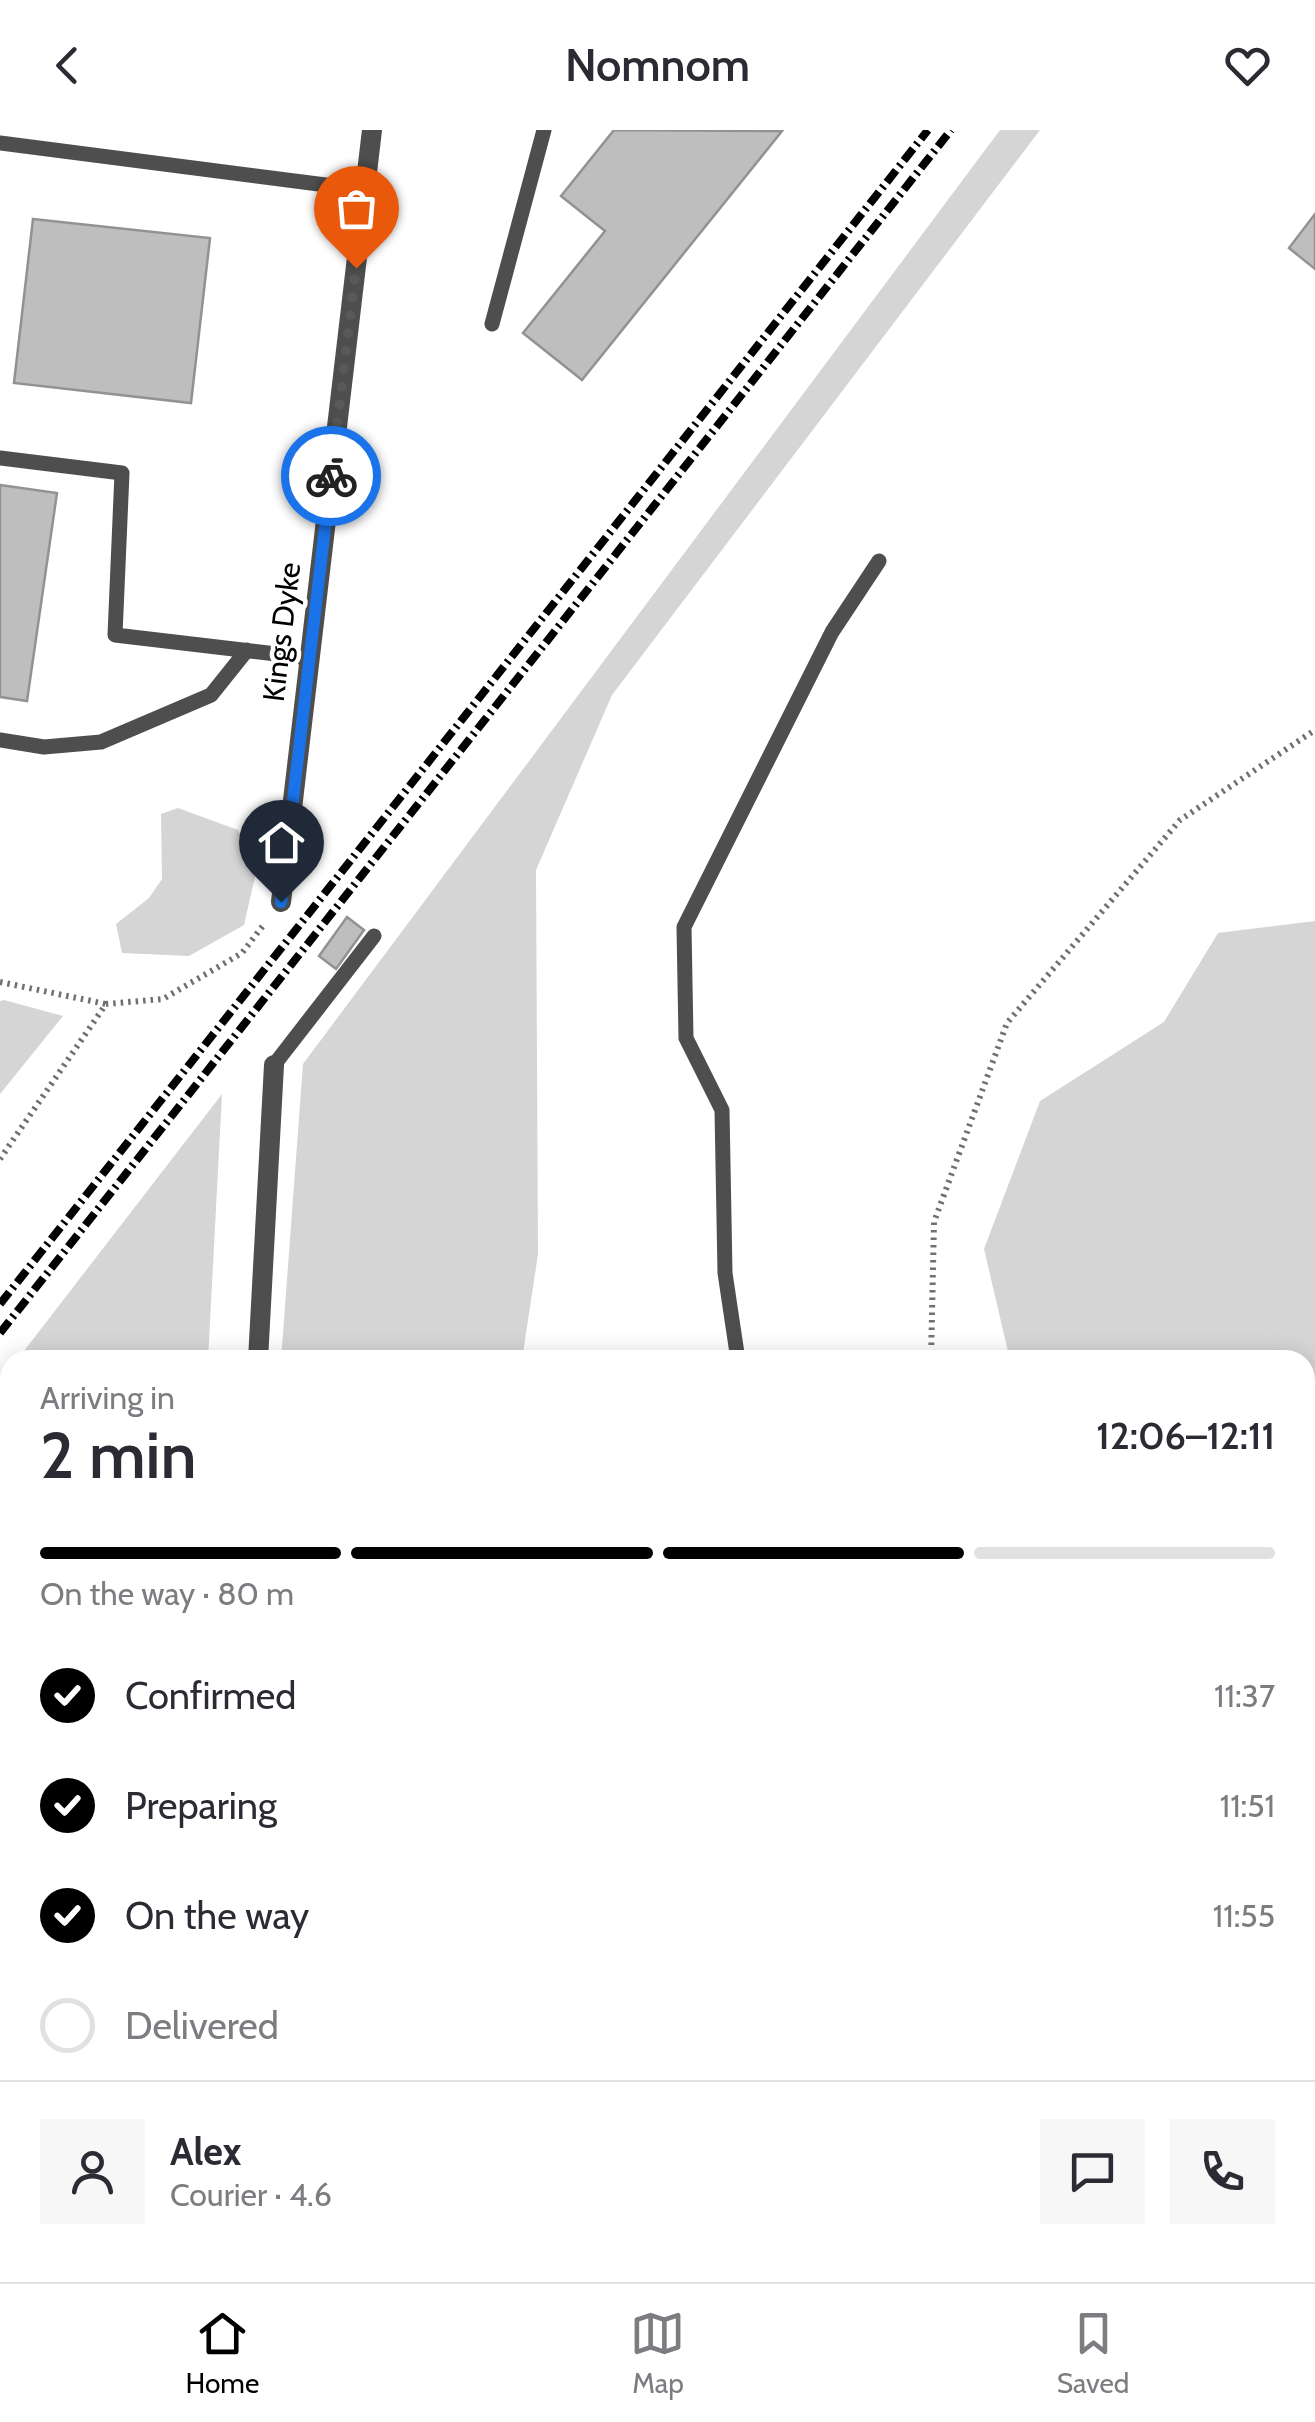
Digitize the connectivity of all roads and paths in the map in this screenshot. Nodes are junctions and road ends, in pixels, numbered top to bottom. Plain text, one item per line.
1 (372, 130) edge
2 (544, 130) edge
3 (0, 142) edge
4 (365, 190) junction
5 (492, 324) dead end
6 (0, 458) edge
7 (880, 561) dead end
8 (248, 650) junction
9 (310, 658) junction
10 (1315, 730) edge
11 (0, 740) edge
12 (281, 902) joint
13 (374, 936) dead end
14 (0, 982) edge
15 (106, 1004) junction
16 (274, 1064) joint
17 (0, 1159) edge
18 (259, 1350) edge
19 (737, 1350) edge
20 (931, 1350) edge

1 - 4 street, Kings Dyke
2 - 5 lane
3 - 4 lane
4 - 9 street, Kings Dyke
6 - 8 lane
7 - 19 lane
8 - 9 lane
8 - 11 lane
9 - 12 street, Kings Dyke
10 - 20 path
12 - 15 path
13 - 16 lane
14 - 15 path
15 - 17 path
16 - 18 street

